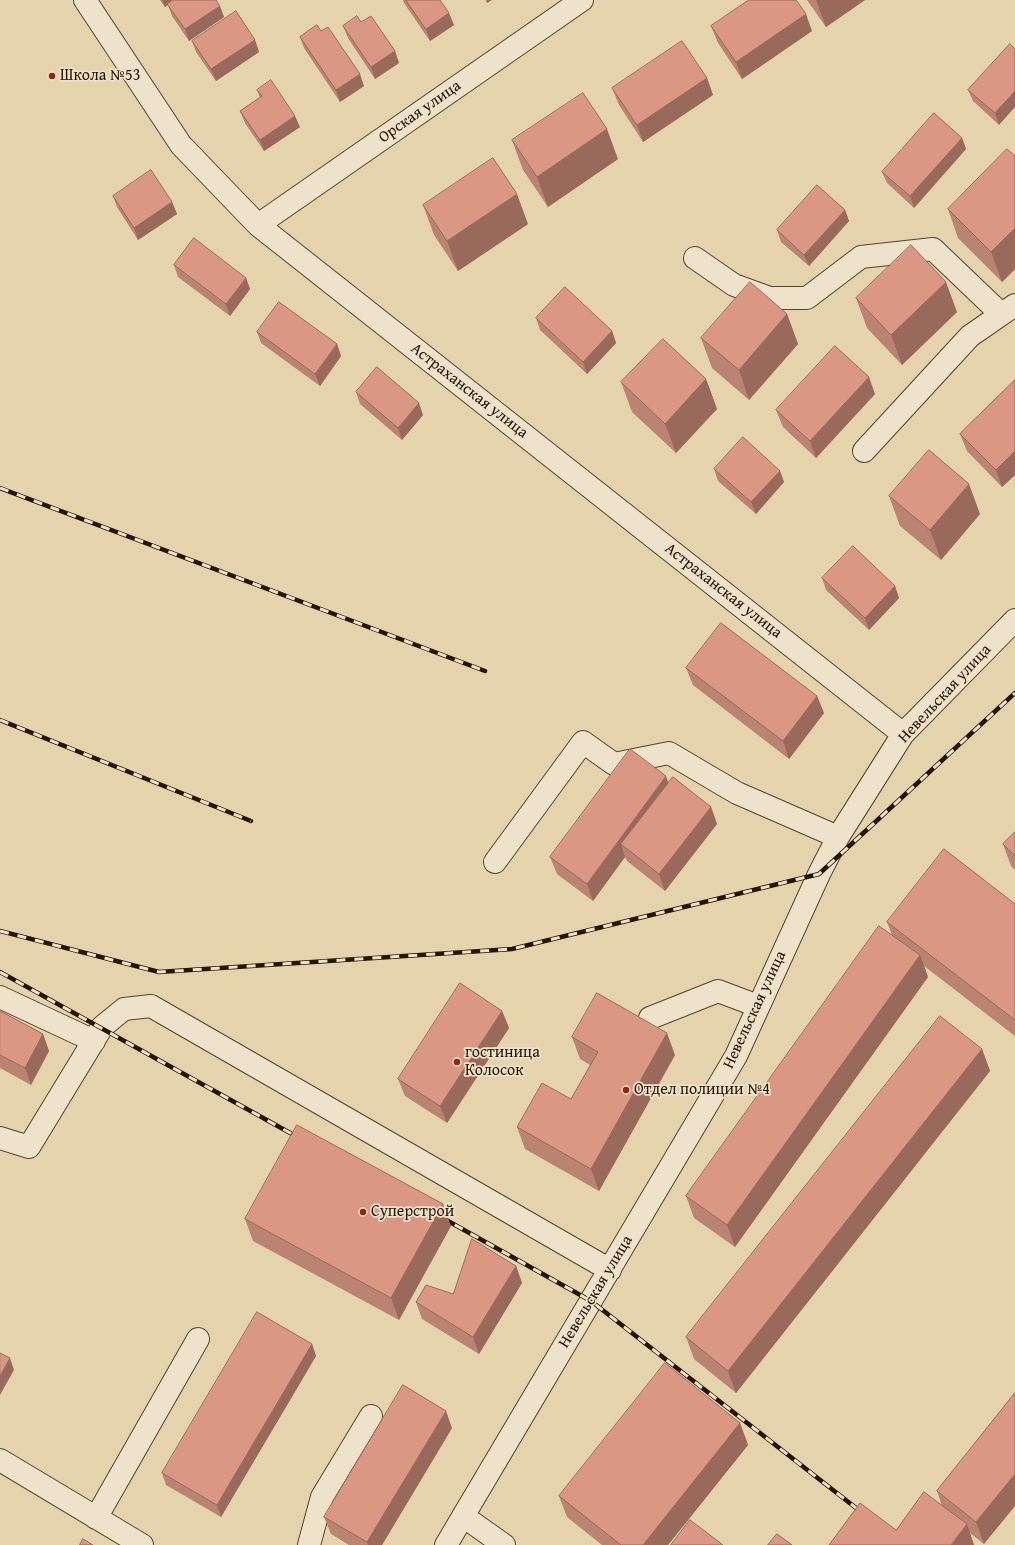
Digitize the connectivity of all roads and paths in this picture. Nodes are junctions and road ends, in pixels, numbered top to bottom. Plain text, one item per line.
1 (85, 0) edge
2 (582, 0) edge
3 (258, 225) junction
4 (695, 258) dead end
5 (1008, 309) edge
6 (864, 451) dead end
7 (1015, 620) edge
8 (903, 734) junction
9 (838, 837) junction
10 (496, 862) dead end
11 (0, 997) edge
12 (758, 1006) junction
13 (650, 1018) dead end
14 (94, 1041) junction
15 (0, 1138) edge
16 (610, 1270) junction
17 (198, 1339) dead end
18 (371, 1416) dead end
19 (0, 1460) edge
20 (463, 1516) junction
21 (96, 1518) junction
22 (142, 1545) edge
23 (309, 1545) edge
24 (446, 1545) edge
25 (504, 1545) edge

1 - 3 street, Астраханская улица
2 - 3 street, Орская улица
3 - 8 street, Астраханская улица
4 - 5 street
5 - 6 street
7 - 8 street, Невельская улица
8 - 9 street, Невельская улица
9 - 10 street
9 - 12 street, Невельская улица
11 - 14 street
12 - 13 street
12 - 16 street, Невельская улица
14 - 15 street
14 - 16 street
16 - 20 street, Невельская улица
17 - 21 street
18 - 23 street
19 - 21 street
20 - 24 street, Невельская улица
20 - 25 street
21 - 22 street

